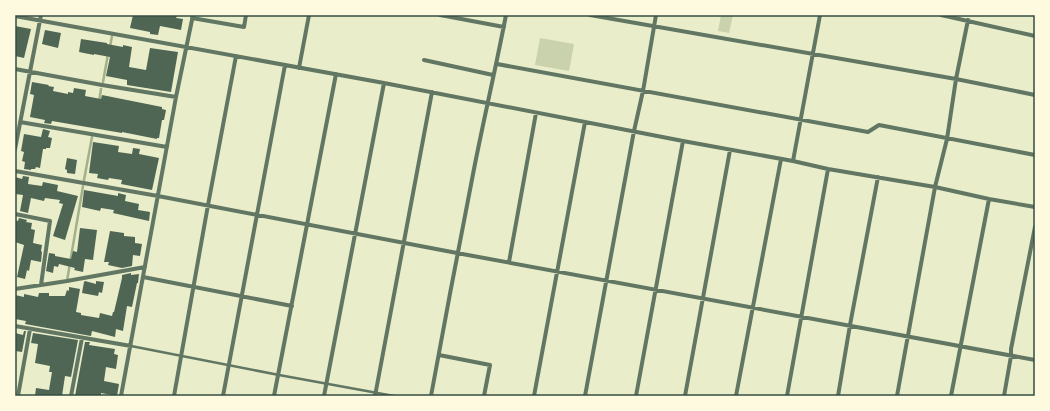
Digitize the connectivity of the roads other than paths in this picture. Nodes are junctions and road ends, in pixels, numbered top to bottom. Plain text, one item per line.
1 (41, 15) edge
2 (246, 15) edge
3 (309, 15) edge
4 (440, 15) edge
5 (506, 15) edge
6 (590, 15) edge
7 (656, 15) edge
8 (820, 15) edge
9 (941, 15) edge
10 (15, 16) edge
11 (192, 16) edge
12 (968, 20) junction
13 (40, 21) junction
14 (504, 27) junction
15 (653, 27) junction
16 (1035, 36) edge
17 (186, 47) junction
18 (813, 54) junction
19 (236, 56) junction
20 (424, 60) dead end
21 (497, 64) junction
22 (285, 65) junction
23 (299, 68) junction
24 (15, 69) edge
25 (30, 71) junction
26 (336, 74) junction
27 (494, 75) junction
28 (956, 79) junction
29 (384, 83) junction
30 (643, 91) junction
31 (432, 92) junction
32 (1035, 95) edge
33 (176, 97) junction
34 (487, 103) junction
35 (536, 113) junction
36 (800, 120) junction
37 (20, 122) junction
38 (585, 122) junction
39 (634, 131) junction
40 (947, 139) junction
41 (683, 141) junction
42 (167, 146) junction
43 (15, 149) edge
44 (730, 150) junction
45 (1035, 154) edge
46 (781, 159) junction
47 (793, 161) junction
48 (828, 169) junction
49 (15, 171) edge
50 (878, 177) junction
51 (935, 187) junction
52 (158, 196) junction
53 (989, 199) junction
54 (208, 205) junction
55 (1035, 207) edge
56 (15, 214) edge
57 (257, 214) junction
58 (307, 224) junction
59 (1035, 227) edge
60 (355, 233) junction
61 (403, 242) junction
62 (457, 253) junction
63 (509, 262) junction
64 (145, 267) junction
65 (557, 271) junction
66 (144, 277) junction
67 (607, 280) junction
68 (41, 285) junction
69 (194, 287) junction
70 (15, 289) edge
71 (655, 289) junction
72 (242, 296) junction
73 (704, 298) junction
74 (292, 306) junction
75 (753, 307) junction
76 (801, 317) junction
77 (850, 325) junction
78 (15, 326) edge
79 (30, 329) junction
80 (908, 336) junction
81 (82, 338) junction
82 (131, 346) junction
83 (961, 347) junction
84 (439, 355) junction
85 (182, 356) junction
86 (1011, 356) junction
87 (1035, 360) edge
88 (229, 365) junction
89 (279, 375) junction
90 (326, 383) junction
91 (375, 394) edge
92 (18, 396) edge
93 (71, 396) edge
94 (121, 396) edge
95 (174, 396) edge
96 (223, 396) edge
97 (274, 396) edge
98 (324, 396) edge
99 (394, 396) edge
100 (431, 396) edge
101 (484, 396) edge
102 (534, 396) edge
103 (585, 396) edge
104 (636, 396) edge
105 (685, 396) edge
106 (736, 396) edge
107 (787, 396) edge
108 (838, 396) edge
109 (897, 396) edge
110 (951, 396) edge
111 (1004, 396) edge

1 - 13 street
2 - 11 street
3 - 23 street
4 - 14 street
5 - 14 street
6 - 15 street
7 - 15 street
8 - 18 street
9 - 12 street
10 - 13 street
11 - 17 street
12 - 16 street
12 - 28 street
13 - 17 street
13 - 25 street
14 - 21 street
15 - 18 street
15 - 30 street
17 - 19 street
17 - 33 street
18 - 28 street
18 - 36 street
19 - 22 street
19 - 54 street
20 - 27 street
21 - 27 street
21 - 30 street
22 - 23 street
22 - 57 street
23 - 26 street
24 - 25 street
25 - 33 street
25 - 37 street
26 - 29 street
26 - 58 street
27 - 34 street
28 - 32 street
28 - 40 street
29 - 31 street
29 - 60 street
30 - 36 street
30 - 39 street
31 - 34 street
31 - 61 street
33 - 42 street
34 - 35 street
34 - 62 street
35 - 38 street
35 - 63 street
36 - 40 street
36 - 47 street
37 - 42 street
37 - 43 street
38 - 39 street
38 - 65 street
39 - 41 street
39 - 67 street
40 - 45 street
40 - 51 street
41 - 44 street
41 - 71 street
42 - 52 street
44 - 46 street
44 - 73 street
46 - 47 street
46 - 75 street
47 - 48 street
48 - 50 street
48 - 76 street
49 - 52 street
50 - 51 street
50 - 77 street
51 - 53 street
51 - 80 street
52 - 54 street
52 - 64 street
53 - 55 street
53 - 83 street
54 - 57 street
54 - 69 street
56 - 68 street
57 - 58 street
57 - 72 street
58 - 60 street
58 - 74 street
59 - 86 street
60 - 61 street
60 - 90 street
61 - 62 street
61 - 91 street
62 - 63 street
62 - 84 street
63 - 65 street
64 - 66 street
64 - 68 street
65 - 67 street
65 - 102 street
66 - 69 street
66 - 82 street
67 - 71 street
67 - 103 street
68 - 70 street
69 - 72 street
69 - 85 street
71 - 73 street
71 - 104 street
72 - 74 street
72 - 88 street
73 - 75 street
73 - 105 street
74 - 89 street
75 - 76 street
75 - 106 street
76 - 77 street
76 - 107 street
77 - 80 street
77 - 108 street
78 - 79 street
79 - 81 street
79 - 92 street
80 - 83 street
80 - 109 street
81 - 82 street
81 - 93 street
82 - 85 lane
82 - 94 street
83 - 86 street
83 - 110 street
84 - 100 street
84 - 101 street
85 - 88 lane
85 - 95 street
86 - 87 street
86 - 111 street
88 - 89 lane
88 - 96 street
89 - 90 lane
89 - 97 street
90 - 91 lane
90 - 98 street
91 - 99 lane

